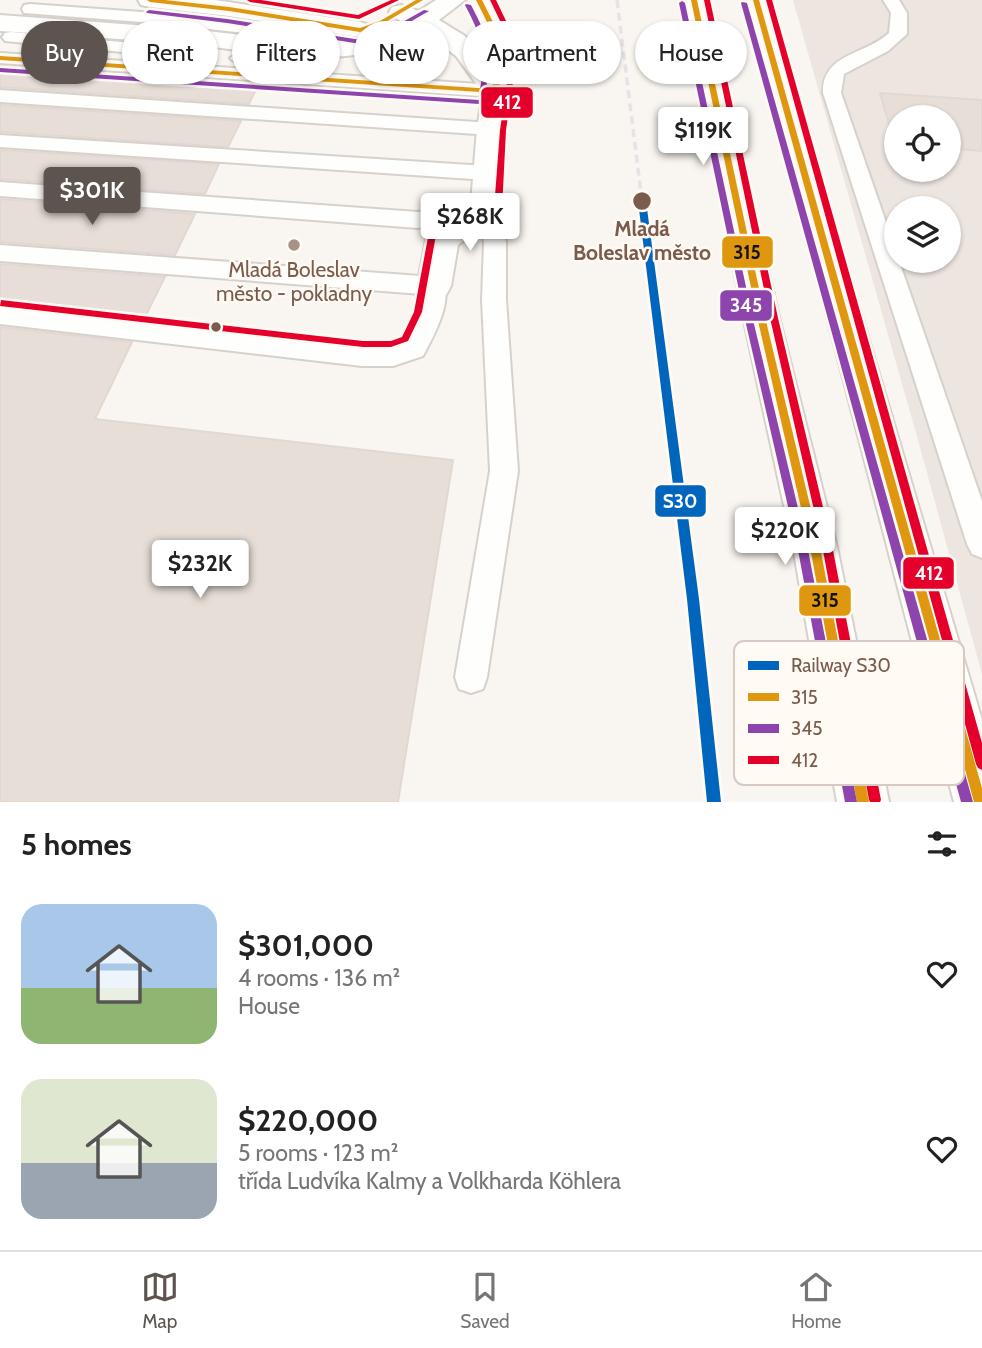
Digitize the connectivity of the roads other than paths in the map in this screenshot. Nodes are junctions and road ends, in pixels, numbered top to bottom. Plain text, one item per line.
1 (150, 0) edge
2 (453, 0) edge
3 (479, 0) edge
4 (694, 0) edge
5 (756, 0) edge
6 (891, 0) edge
7 (30, 9) dead end
8 (414, 10) edge
9 (384, 21) edge
10 (354, 29) edge
11 (5, 30) edge
12 (232, 30) edge
13 (232, 39) edge
14 (340, 45) edge
15 (0, 58) edge
16 (495, 90) junction
17 (0, 96) edge
18 (491, 129) junction
19 (0, 141) edge
20 (487, 173) junction
21 (0, 189) edge
22 (486, 208) junction
23 (0, 253) edge
24 (434, 286) junction
25 (0, 315) edge
26 (982, 544) edge
27 (832, 641) edge
28 (935, 641) edge
29 (471, 677) dead end
30 (964, 745) edge
31 (980, 802) edge

1 - 10 street
2 - 8 street
3 - 16 street
4 - 27 street
5 - 28 street
6 - 26 lane
7 - 12 lane
8 - 9 street
8 - 14 street
8 - 16 street
11 - 13 street
15 - 16 lane
16 - 18 street
17 - 18 lane
18 - 20 street
19 - 20 lane
20 - 22 street
21 - 22 lane
22 - 24 street
22 - 29 lane
23 - 24 lane
24 - 25 lane
30 - 31 street

